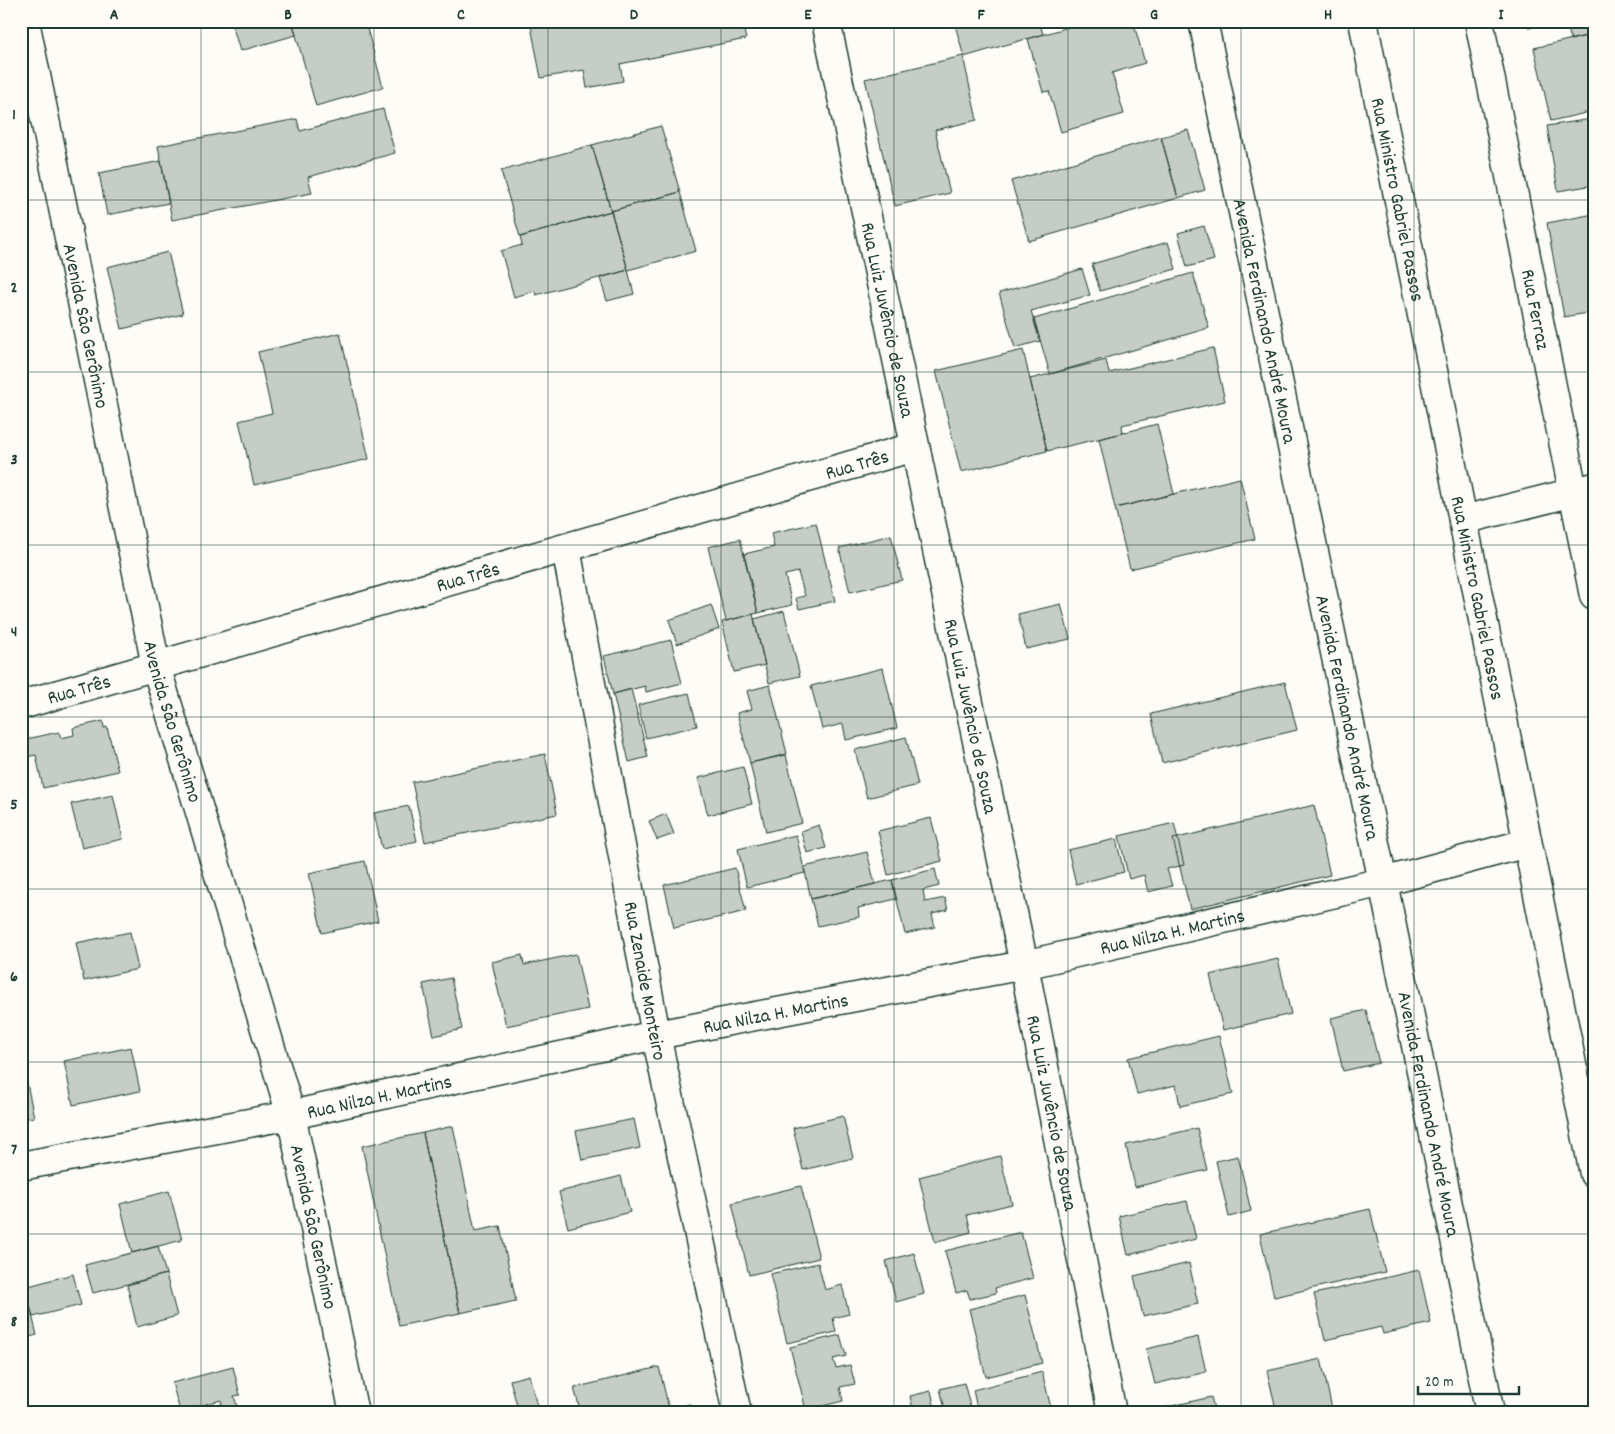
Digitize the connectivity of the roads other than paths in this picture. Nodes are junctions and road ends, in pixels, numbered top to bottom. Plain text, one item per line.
1 (25, 21) edge
2 (826, 21) edge
3 (1203, 21) edge
4 (1363, 21) edge
5 (1479, 21) edge
6 (914, 447) junction
7 (1582, 489) edge
8 (1463, 520) junction
9 (566, 548) junction
10 (1594, 596) edge
11 (156, 666) junction
12 (21, 705) edge
13 (1527, 843) junction
14 (1383, 882) junction
15 (1024, 965) junction
16 (656, 1035) junction
17 (291, 1115) junction
18 (21, 1166) edge
19 (1594, 1174) edge
20 (354, 1413) edge
21 (736, 1413) edge
22 (1112, 1413) edge
23 (1490, 1413) edge

1 - 11 street, Avenida São Gerônimo
2 - 6 street, Rua Luiz Juvêncio de Souza
3 - 14 street, Avenida Ferdinando André Moura
4 - 8 street, Rua Ministro Gabriel Passos
5 - 7 street, Rua Ferraz
6 - 9 street, Rua Três
6 - 15 street, Rua Luiz Juvêncio de Souza
7 - 8 street
7 - 10 street, Rua Ferraz
8 - 13 street, Rua Ministro Gabriel Passos
9 - 11 street, Rua Três
9 - 16 street, Rua Zenaide Monteiro
11 - 12 street, Rua Três
11 - 17 street, Avenida São Gerônimo
13 - 14 street, Rua Nilza H. Martins
13 - 19 street, Rua Ministro Gabriel Passos
14 - 15 street, Rua Nilza H. Martins
14 - 23 street, Avenida Ferdinando André Moura
15 - 16 street, Rua Nilza H. Martins
15 - 22 street, Rua Luiz Juvêncio de Souza
16 - 17 street, Rua Nilza H. Martins
16 - 21 street, Rua Zenaide Monteiro
17 - 18 street, Rua Nilza H. Martins
17 - 20 street, Avenida São Gerônimo

